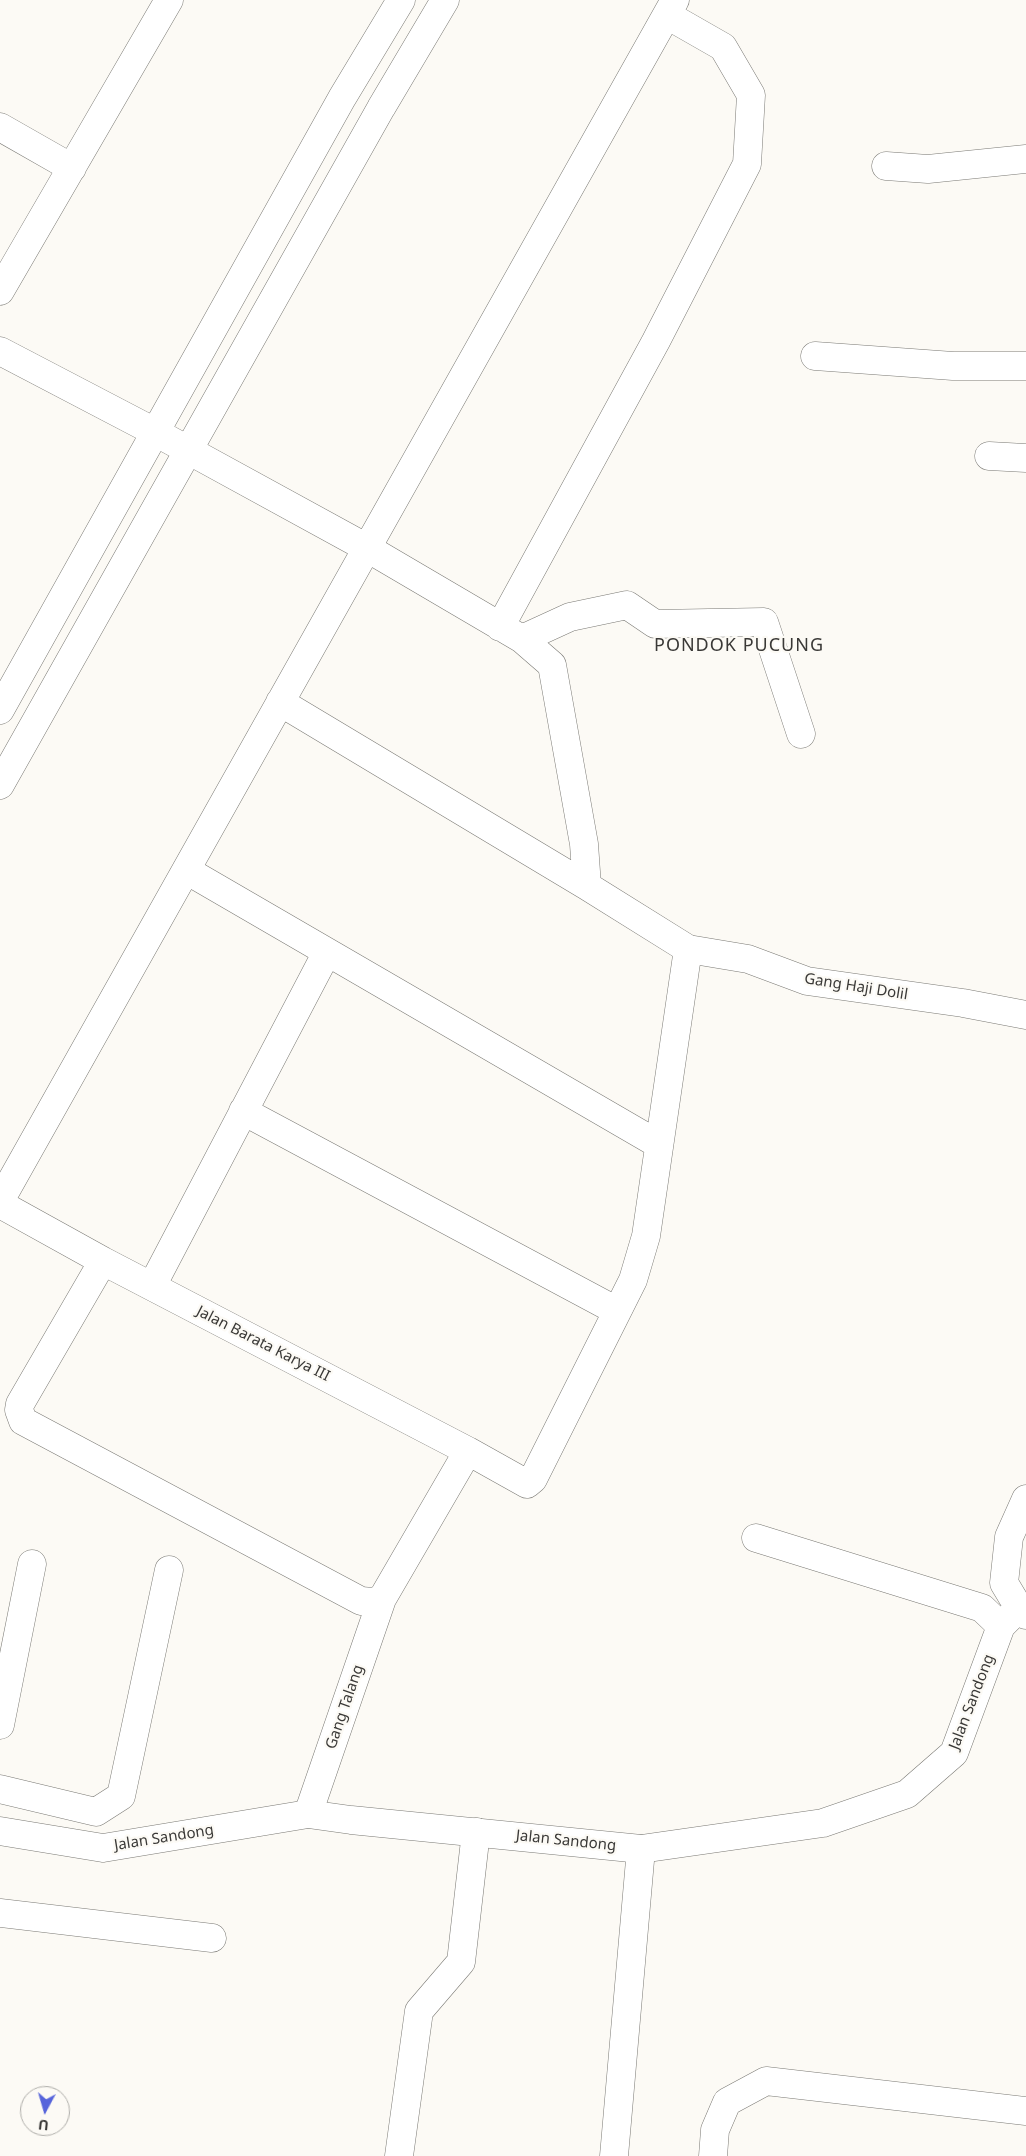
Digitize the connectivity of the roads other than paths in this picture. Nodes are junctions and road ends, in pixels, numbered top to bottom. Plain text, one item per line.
1 (168, 0) edge
2 (401, 0) edge
3 (445, 0) edge
4 (671, 8) edge
5 (0, 126) edge
6 (1026, 159) edge
7 (886, 166) dead end
8 (72, 168) junction
9 (0, 291) edge
10 (0, 351) edge
11 (816, 356) dead end
12 (1026, 366) edge
13 (155, 432) junction
14 (187, 450) junction
15 (989, 456) dead end
16 (1026, 458) edge
17 (368, 548) junction
18 (511, 633) junction
19 (280, 702) junction
20 (0, 710) edge
21 (801, 734) dead end
22 (0, 785) edge
23 (186, 870) junction
24 (587, 886) junction
25 (688, 949) junction
26 (327, 952) junction
27 (1026, 1015) edge
28 (243, 1111) junction
29 (658, 1144) junction
30 (0, 1202) edge
31 (103, 1261) junction
32 (152, 1286) junction
33 (617, 1311) junction
34 (468, 1451) junction
35 (1026, 1499) edge
36 (756, 1538) dead end
37 (32, 1564) dead end
38 (169, 1570) dead end
39 (382, 1599) junction
40 (1015, 1617) edge
41 (0, 1725) edge
42 (0, 1789) edge
43 (308, 1814) junction
44 (0, 1831) edge
45 (476, 1832) junction
46 (641, 1849) junction
47 (0, 1913) edge
48 (212, 1938) dead end
49 (1026, 2111) edge
50 (399, 2156) edge
51 (614, 2156) edge
52 (713, 2156) edge

1 - 8 street
2 - 13 street
3 - 14 street
4 - 17 street
4 - 18 street
5 - 8 street
6 - 7 street
8 - 9 street
10 - 13 street
11 - 12 street
13 - 14 street
13 - 20 street
14 - 17 street
14 - 22 street
15 - 16 street
17 - 18 street
17 - 19 street
18 - 21 street
18 - 24 street
19 - 23 street
19 - 24 street
23 - 26 street
23 - 30 street
24 - 25 street
25 - 27 street, Gang Haji Dolil
25 - 29 street
26 - 28 street
26 - 29 street
28 - 32 street
28 - 33 street
29 - 33 street
30 - 31 street, Jalan Barata Karya III
31 - 32 street, Jalan Barata Karya III
31 - 39 street
32 - 34 street, Jalan Barata Karya III
33 - 34 street, Jalan Barata Karya III
34 - 39 street, Gang Talang
35 - 40 street
36 - 40 street
37 - 41 street
38 - 42 street
39 - 43 street, Gang Talang
40 - 46 street, Jalan Sandong
43 - 44 street, Jalan Sandong
43 - 45 street, Jalan Sandong
45 - 46 street, Jalan Sandong
45 - 50 street
46 - 51 street
47 - 48 street
49 - 52 street

